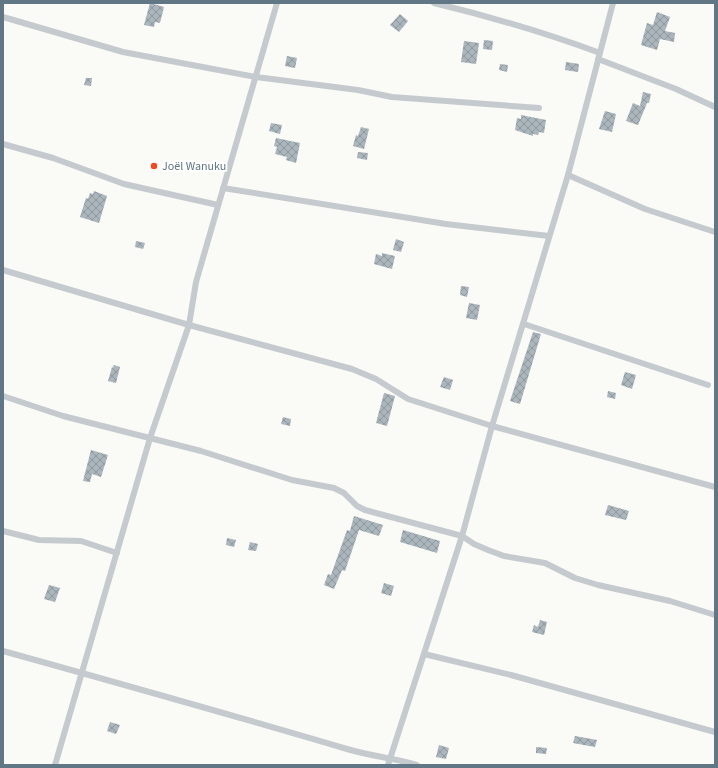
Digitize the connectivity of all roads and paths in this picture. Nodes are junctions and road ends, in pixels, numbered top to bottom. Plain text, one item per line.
1 (277, 3) edge
2 (434, 3) edge
3 (613, 3) edge
4 (3, 16) edge
5 (599, 56) junction
6 (256, 77) junction
7 (715, 107) edge
8 (539, 108) dead end
9 (3, 144) edge
10 (568, 174) junction
11 (223, 188) junction
12 (218, 205) junction
13 (715, 232) edge
14 (549, 236) junction
15 (3, 270) edge
16 (524, 324) junction
17 (189, 325) junction
18 (708, 385) dead end
19 (3, 396) edge
20 (492, 426) junction
21 (150, 438) junction
22 (715, 487) edge
23 (3, 531) edge
24 (462, 536) junction
25 (117, 553) junction
26 (715, 615) edge
27 (3, 651) edge
28 (424, 654) junction
29 (83, 673) junction
30 (715, 732) edge
31 (391, 757) junction
32 (55, 765) edge
33 (388, 765) edge
34 (417, 765) edge

1 - 6 street
2 - 5 street
3 - 5 street
4 - 6 street
5 - 7 street
5 - 10 street
6 - 8 street
6 - 11 street
9 - 12 street
10 - 13 street
10 - 14 street
11 - 12 street
11 - 14 street
12 - 17 street
14 - 16 street
15 - 17 street
16 - 18 street
16 - 20 street
17 - 20 street
17 - 21 street
19 - 21 street
20 - 22 street
20 - 24 street
21 - 24 street
21 - 25 street
23 - 25 street
24 - 26 street
24 - 28 street
25 - 29 street
27 - 29 street
28 - 30 street
28 - 31 street
29 - 31 street
29 - 32 street
31 - 33 street
31 - 34 street

